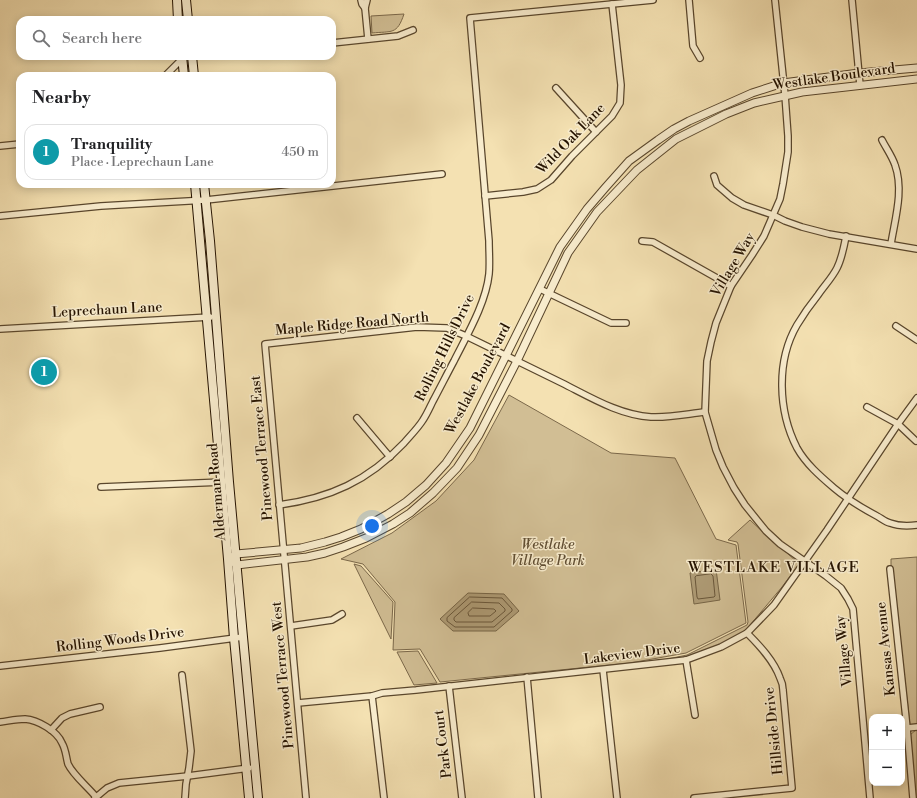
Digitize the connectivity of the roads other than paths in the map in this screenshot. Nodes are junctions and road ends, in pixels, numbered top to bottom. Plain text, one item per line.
1 (177, 0) edge
2 (186, 0) edge
3 (361, 0) edge
4 (367, 0) edge
5 (652, 0) edge
6 (689, 0) edge
7 (775, 0) edge
8 (852, 0) edge
9 (612, 4) junction
10 (365, 8) junction
11 (178, 16) edge
12 (188, 16) edge
13 (413, 30) dead end
14 (368, 39) junction
15 (336, 43) edge
16 (700, 58) dead end
17 (179, 60) edge
18 (182, 60) edge
19 (192, 60) edge
20 (917, 68) edge
21 (169, 72) edge
22 (184, 72) edge
23 (194, 72) edge
24 (859, 73) junction
25 (917, 79) edge
26 (783, 83) junction
27 (860, 85) junction
28 (556, 88) dead end
29 (785, 95) junction
30 (596, 132) junction
31 (882, 140) dead end
32 (16, 144) edge
33 (0, 146) edge
34 (442, 174) dead end
35 (714, 176) dead end
36 (336, 186) edge
37 (195, 188) edge
38 (204, 188) edge
39 (315, 188) edge
40 (485, 196) junction
41 (196, 200) junction
42 (206, 200) junction
43 (773, 215) junction
44 (0, 216) edge
45 (846, 236) junction
46 (642, 241) dead end
47 (891, 244) junction
48 (917, 249) edge
49 (731, 286) junction
50 (540, 289) junction
51 (549, 293) junction
52 (216, 316) junction
53 (207, 317) junction
54 (626, 323) dead end
55 (896, 326) dead end
56 (0, 329) edge
57 (466, 336) junction
58 (917, 340) edge
59 (265, 344) joint
60 (506, 356) junction
61 (517, 361) junction
62 (917, 398) edge
63 (867, 407) dead end
64 (705, 412) junction
65 (357, 418) dead end
66 (898, 424) junction
67 (916, 441) dead end
68 (390, 457) junction
69 (220, 482) junction
70 (229, 482) junction
71 (101, 487) dead end
72 (848, 499) junction
73 (279, 506) junction
74 (917, 525) edge
75 (283, 549) junction
76 (236, 554) junction
77 (228, 559) junction
78 (284, 560) junction
79 (804, 561) junction
80 (237, 565) junction
81 (890, 569) dead end
82 (342, 614) dead end
83 (291, 626) junction
84 (747, 633) junction
85 (243, 637) junction
86 (234, 638) junction
87 (686, 660) junction
88 (0, 666) edge
89 (603, 670) junction
90 (182, 676) dead end
91 (527, 677) junction
92 (449, 686) junction
93 (372, 696) junction
94 (298, 703) junction
95 (100, 707) dead end
96 (695, 715) dead end
97 (0, 722) edge
98 (917, 727) edge
99 (907, 728) junction
100 (51, 730) junction
101 (247, 768) junction
102 (256, 768) junction
103 (188, 776) junction
104 (96, 797) edge
105 (185, 798) edge
106 (249, 798) edge
107 (258, 798) edge
108 (306, 798) edge
109 (384, 798) edge
110 (462, 798) edge
111 (538, 798) edge
112 (617, 798) edge
113 (694, 798) edge
114 (870, 798) edge
115 (913, 798) edge

1 - 11 main road
2 - 12 main road
3 - 10 street
4 - 10 street
5 - 9 street
6 - 16 street
7 - 26 street, Village Way
8 - 24 street
9 - 30 street, Wild Oak Lane
9 - 40 street, Rolling Hills Drive
10 - 14 street
13 - 14 street
14 - 15 street
17 - 21 street
18 - 22 main road
19 - 23 main road
20 - 24 street, Westlake Boulevard
24 - 26 street, Westlake Boulevard
24 - 27 street
25 - 27 street, Westlake Boulevard
26 - 29 street, Village Way
26 - 50 street, Westlake Boulevard
27 - 29 street, Westlake Boulevard
28 - 30 street
29 - 43 street, Village Way
29 - 51 street, Westlake Boulevard
30 - 40 street, Wild Oak Lane
31 - 47 street
32 - 33 street
34 - 36 street
35 - 43 street
37 - 41 main road, Alderman Road
38 - 42 main road, Alderman Road
39 - 42 street
40 - 57 street, Rolling Hills Drive
41 - 42 street
41 - 44 street
41 - 53 main road, Alderman Road
42 - 52 main road, Alderman Road
43 - 45 street
43 - 49 street, Village Way
45 - 47 street
45 - 72 street
46 - 49 street
47 - 48 street
49 - 64 street, Village Way
50 - 51 street
50 - 60 street, Westlake Boulevard
51 - 54 street
51 - 61 street, Westlake Boulevard
52 - 53 street, Leprechaun Lane
52 - 70 main road, Alderman Road
53 - 56 street, Leprechaun Lane
53 - 69 main road, Alderman Road
55 - 58 street
57 - 59 street, Maple Ridge Road North
57 - 60 street, Maple Ridge Road North
57 - 68 street, Rolling Hills Drive
59 - 73 street, Pinewood Terrace East
60 - 61 street, Maple Ridge Road North
60 - 75 street, Westlake Boulevard
61 - 64 street, Maple Ridge Road North
61 - 78 street, Westlake Boulevard
62 - 66 street, Lakeview Drive
63 - 66 street
64 - 79 street, Village Way
65 - 68 street
66 - 67 street
66 - 72 street, Lakeview Drive
68 - 73 street, Rolling Hills Drive
69 - 70 street
69 - 71 street
69 - 77 main road, Alderman Road
70 - 76 main road, Alderman Road
72 - 74 street
72 - 79 street, Lakeview Drive
73 - 75 street, Pinewood Terrace East
75 - 76 street, Westlake Boulevard
75 - 78 street, Pinewood Terrace West
76 - 77 street, Westlake Boulevard
76 - 80 main road, Alderman Road
77 - 80 street
77 - 86 main road, Alderman Road
78 - 80 street, Westlake Boulevard
78 - 83 street, Pinewood Terrace West
79 - 84 street, Lakeview Drive
79 - 114 street, Village Way
80 - 85 main road, Alderman Road
81 - 99 street, Kansas Avenue
82 - 83 street
83 - 94 street, Pinewood Terrace West
84 - 87 street, Lakeview Drive
84 - 113 street, Hillside Drive
85 - 86 street, Rolling Woods Drive
85 - 102 main road, Alderman Road
86 - 88 street, Rolling Woods Drive
86 - 101 main road, Alderman Road
87 - 89 street, Lakeview Drive
87 - 96 street
89 - 91 street, Lakeview Drive
89 - 112 street
90 - 103 street
91 - 92 street, Lakeview Drive
91 - 111 street
92 - 93 street, Lakeview Drive
92 - 110 street, Park Court
93 - 94 street, Lakeview Drive
93 - 109 street
94 - 108 street, Pinewood Terrace West
95 - 100 street
97 - 100 street
98 - 99 street
99 - 115 street, Kansas Avenue
100 - 104 street
101 - 102 street
101 - 103 street
101 - 106 main road, Alderman Road
102 - 107 main road, Alderman Road
103 - 104 street
103 - 105 street

